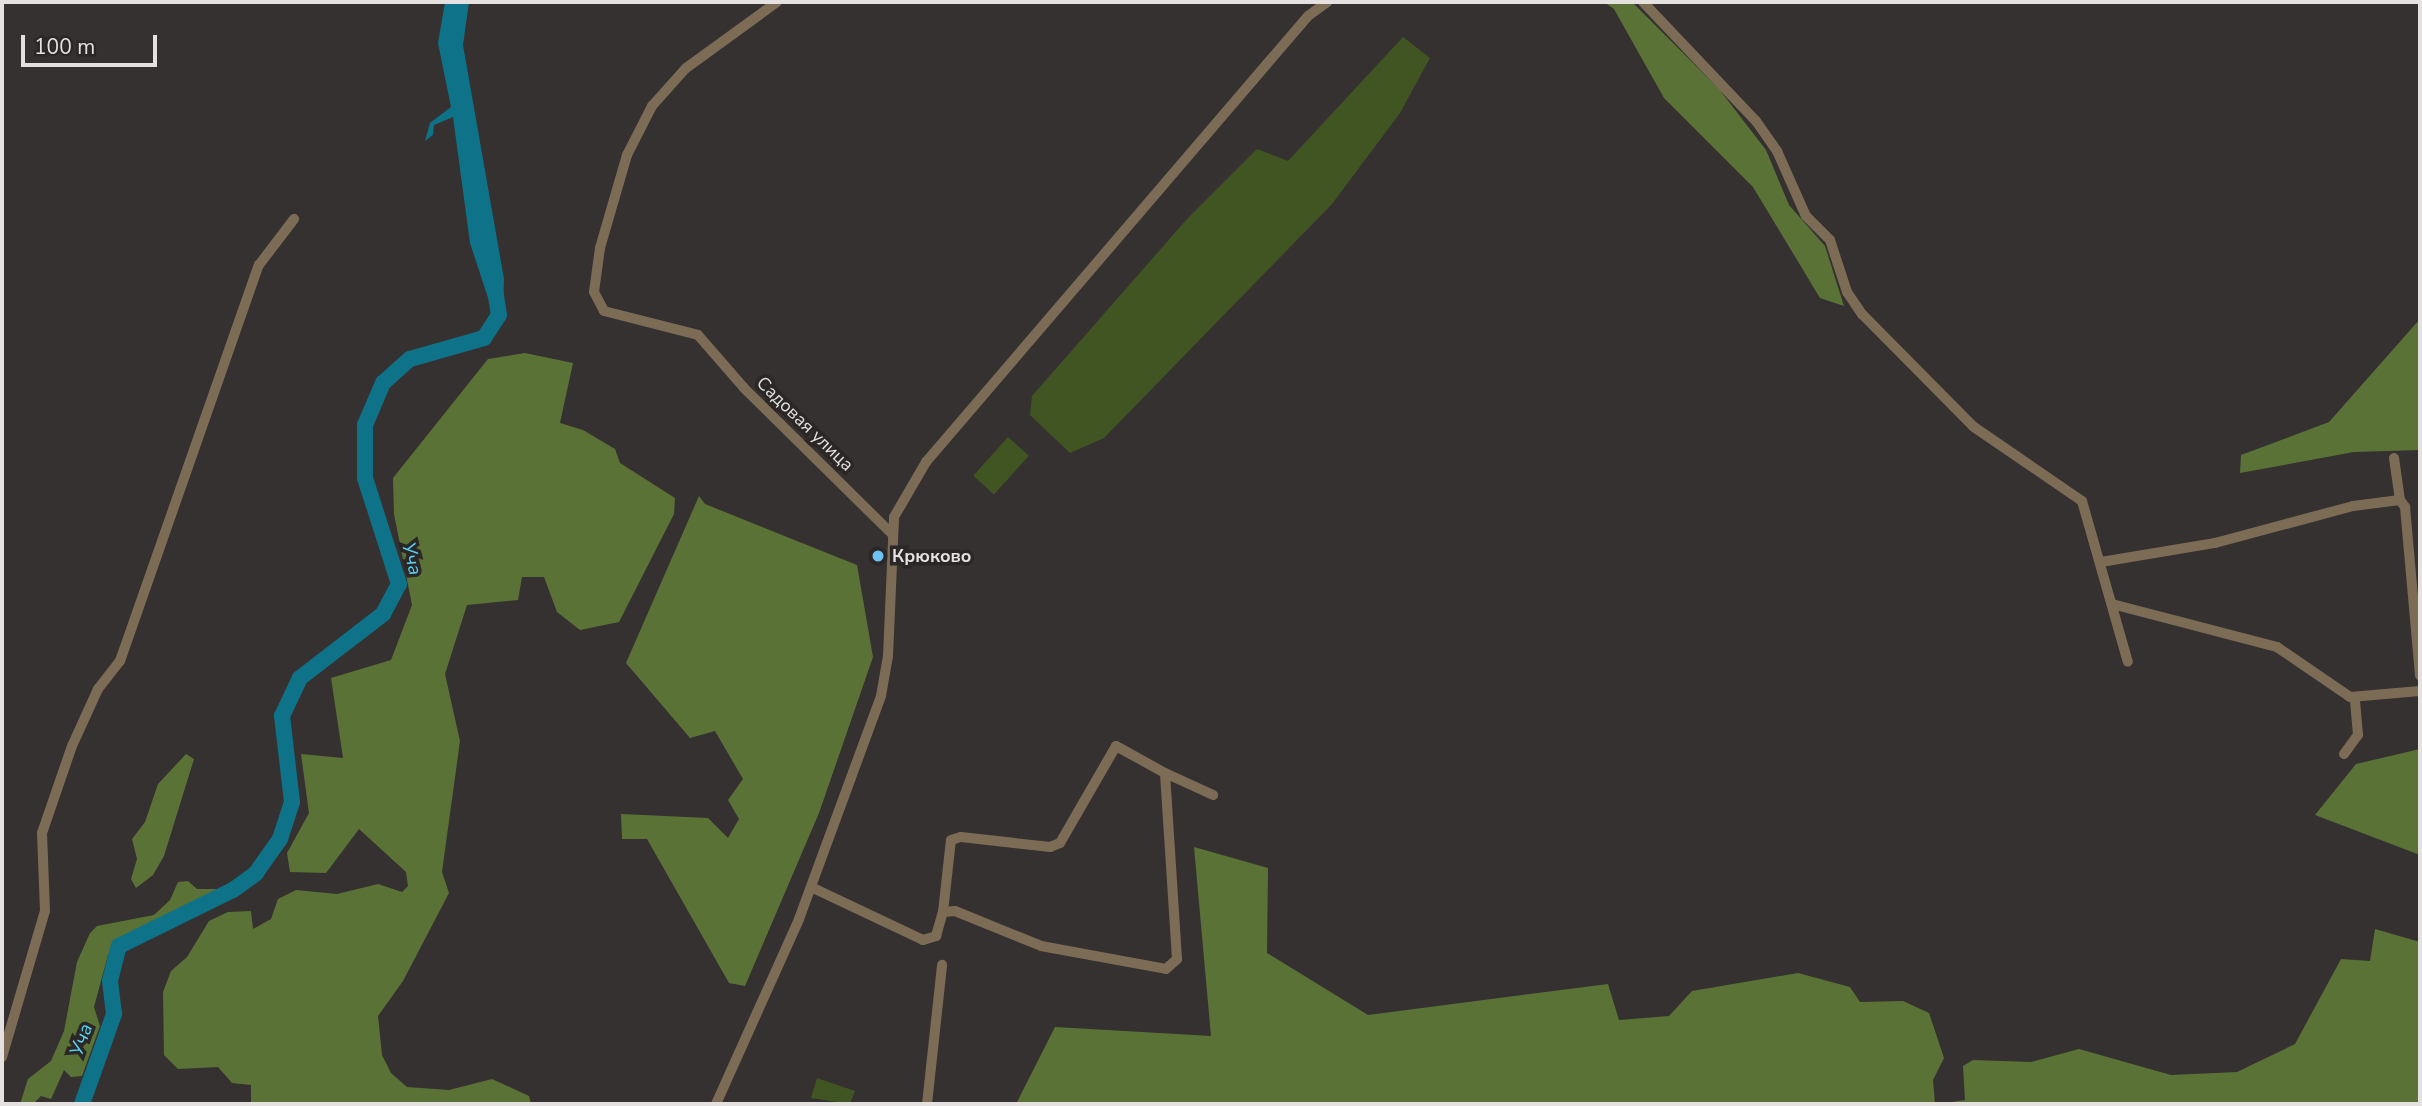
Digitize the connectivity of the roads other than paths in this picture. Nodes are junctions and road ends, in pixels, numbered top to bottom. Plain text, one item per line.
1 (777, 2) edge
2 (1327, 2) edge
3 (1643, 2) edge
4 (294, 219) dead end
5 (2395, 458) dead end
6 (2400, 500) junction
7 (892, 534) junction
8 (2101, 562) junction
9 (2112, 604) junction
10 (2128, 662) dead end
11 (2420, 675) edge
12 (2420, 691) edge
13 (2355, 697) junction
14 (2344, 754) dead end
15 (1165, 773) junction
16 (1213, 795) dead end
17 (811, 887) junction
18 (943, 912) junction
19 (942, 965) dead end
20 (2, 1057) edge
21 (716, 1104) edge
22 (927, 1104) edge

1 - 7 street, Садовая улица
2 - 7 street
3 - 8 street
4 - 20 street
5 - 6 street
6 - 8 street
6 - 11 street
7 - 17 street
8 - 9 street
9 - 10 street
9 - 13 street
12 - 13 street
13 - 14 street
15 - 16 street
15 - 18 street
15 - 18 street
17 - 18 street
17 - 21 street
19 - 22 street

